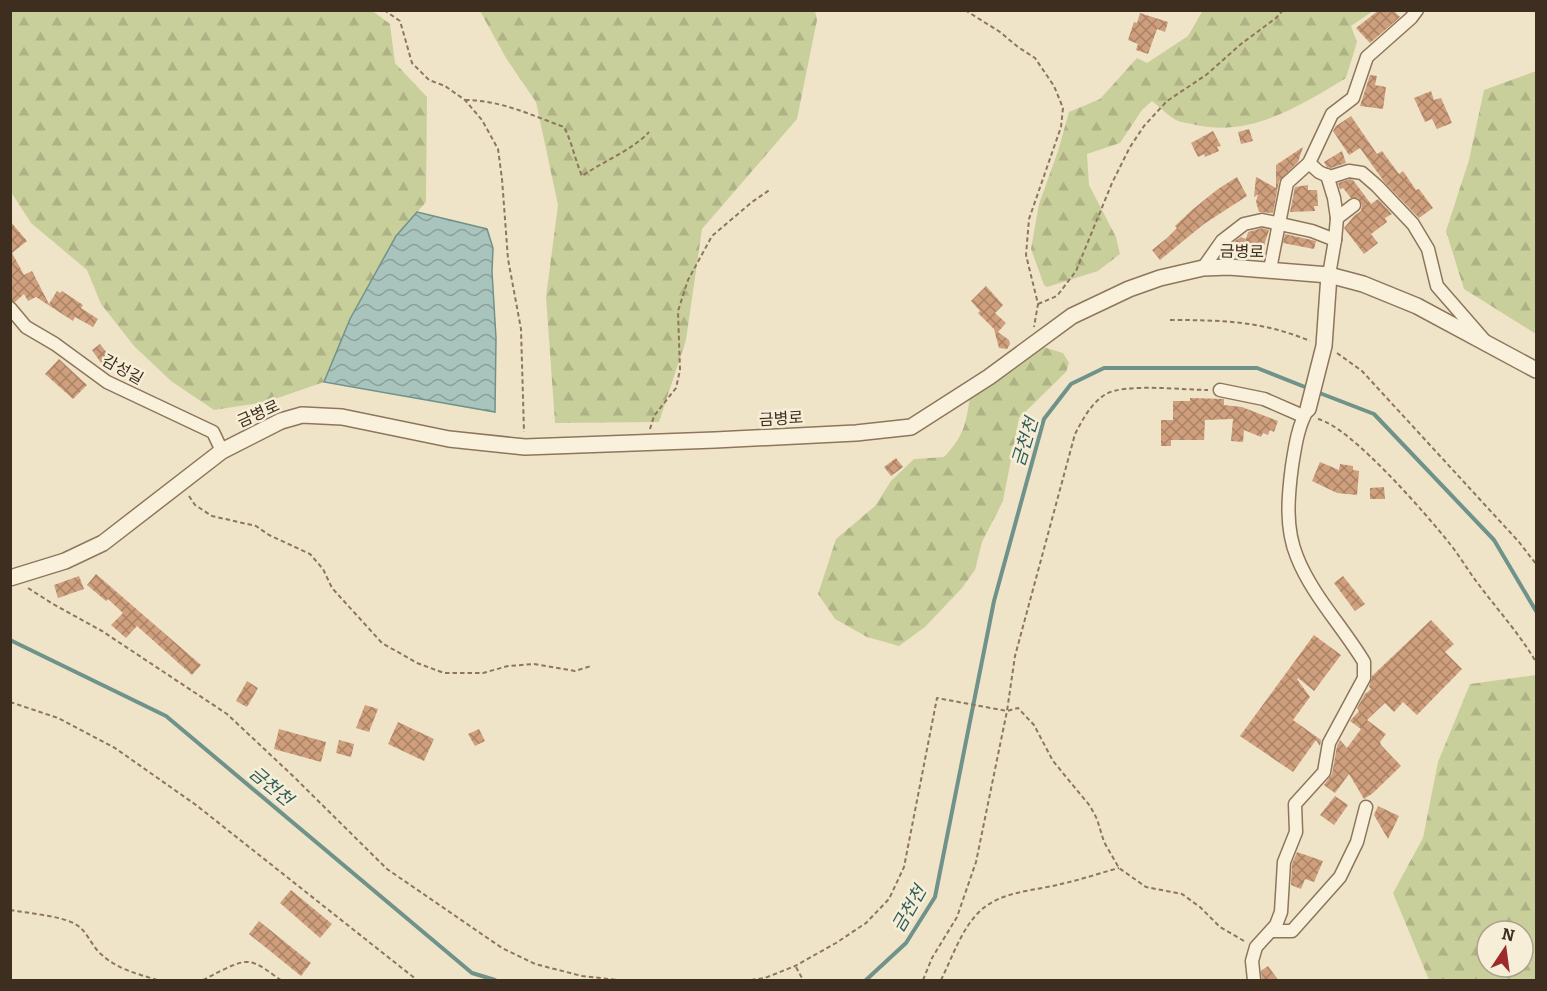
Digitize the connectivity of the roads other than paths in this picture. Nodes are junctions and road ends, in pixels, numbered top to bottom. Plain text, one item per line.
1 (1417, 10) edge
2 (1309, 163) junction
3 (1327, 175) junction
4 (1354, 205) dead end
5 (1337, 218) junction
6 (1278, 224) junction
7 (1335, 240) junction
8 (1203, 268) junction
9 (1270, 269) junction
10 (1329, 274) junction
11 (10, 308) edge
12 (1485, 341) junction
13 (1536, 370) edge
14 (1220, 390) road end
15 (1306, 413) junction
16 (222, 451) junction
17 (12, 578) edge
18 (1366, 807) dead end
19 (1271, 931) junction
20 (1254, 981) edge

1 - 2 street
2 - 3 street
2 - 6 street
3 - 5 street
3 - 12 street
4 - 5 street
5 - 7 street
6 - 7 street
6 - 8 street
6 - 9 street
7 - 10 street
8 - 9 street, 금병로
8 - 16 street, 금병로
9 - 10 street, 금병로
10 - 12 street, 금병로
10 - 15 street
11 - 16 street, 감성길
12 - 13 street, 금병로
14 - 15 street
15 - 19 street
16 - 17 street, 금병로
18 - 19 street
19 - 20 street

